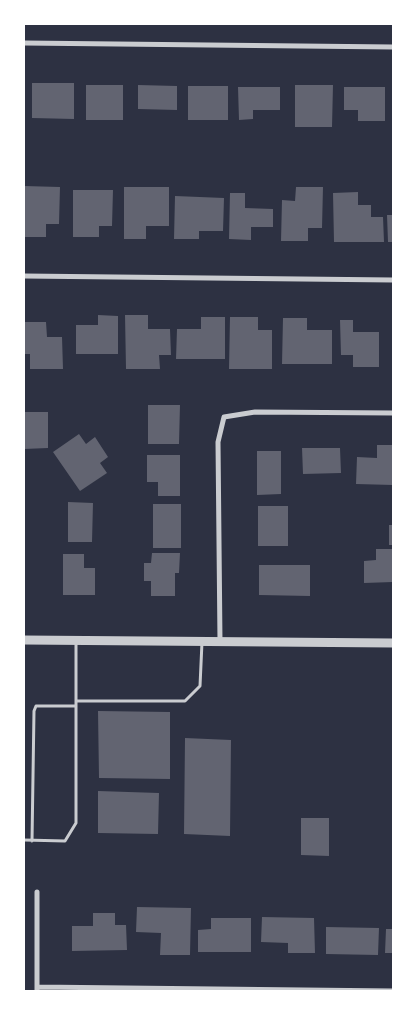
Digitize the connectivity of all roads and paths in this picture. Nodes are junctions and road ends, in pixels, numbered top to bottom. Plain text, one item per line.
1 (24, 43) edge
2 (393, 47) edge
3 (24, 276) edge
4 (393, 280) edge
5 (393, 413) edge
6 (24, 640) edge
7 (76, 641) junction
8 (202, 642) junction
9 (220, 642) junction
10 (393, 643) edge
11 (76, 701) junction
12 (76, 706) junction
13 (24, 840) edge
14 (32, 841) junction
15 (38, 892) dead end
16 (37, 989) edge
17 (393, 991) edge

1 - 2 street
3 - 4 street
5 - 9 street
6 - 7 street
7 - 8 street
7 - 11 lane
8 - 9 street
8 - 11 lane
9 - 10 street
11 - 12 lane
12 - 14 lane
12 - 14 lane
13 - 14 lane
15 - 16 street
16 - 17 street

